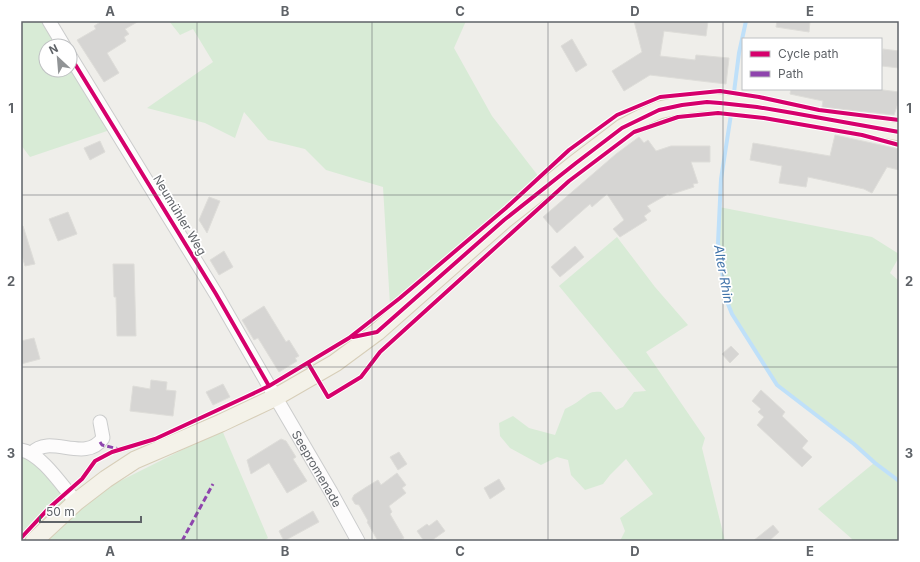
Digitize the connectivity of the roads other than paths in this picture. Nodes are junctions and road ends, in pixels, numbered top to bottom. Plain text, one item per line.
1 (48, 21) edge
2 (59, 38) edge
3 (78, 69) edge
4 (899, 132) edge
5 (276, 397) junction
6 (100, 422) dead end
7 (27, 452) edge
8 (76, 502) junction
9 (34, 541) edge
10 (358, 541) edge

1 - 2 street
3 - 5 street, Neumühler Weg
4 - 5 main road
5 - 8 main road
5 - 10 street, Seepromenade
6 - 7 street
7 - 8 street
8 - 9 main road

